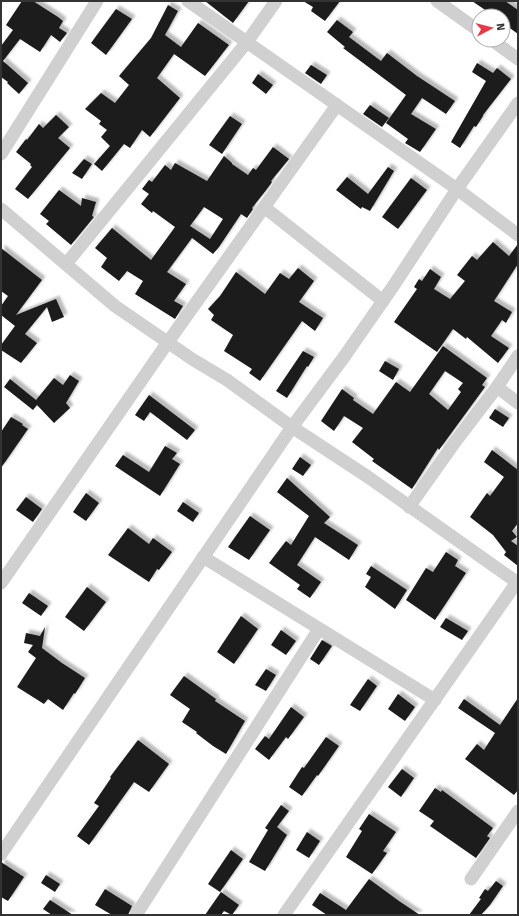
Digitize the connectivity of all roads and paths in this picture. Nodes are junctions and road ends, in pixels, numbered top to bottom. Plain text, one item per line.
1 (97, 1) edge
2 (188, 1) edge
3 (276, 1) edge
4 (437, 1) edge
5 (471, 25) edge
6 (247, 42) junction
7 (503, 48) edge
8 (518, 59) edge
9 (518, 103) edge
10 (337, 105) junction
11 (1, 154) edge
12 (457, 189) junction
13 (264, 208) junction
14 (1, 209) edge
15 (518, 235) edge
16 (66, 264) junction
17 (383, 301) junction
18 (168, 342) junction
19 (518, 356) edge
20 (497, 387) junction
21 (518, 403) edge
22 (292, 427) junction
23 (409, 507) junction
24 (203, 557) junction
25 (1, 583) edge
26 (517, 583) edge
27 (319, 629) junction
28 (435, 700) junction
29 (518, 811) edge
30 (1, 854) edge
31 (471, 878) dead end
32 (136, 915) edge
33 (284, 915) edge

1 - 11 street
2 - 6 street
3 - 6 street
4 - 5 street
6 - 10 street
6 - 16 street
7 - 8 street
9 - 12 street
10 - 12 street
10 - 13 street
12 - 15 street
12 - 17 street
13 - 17 street
13 - 18 street
14 - 16 street
16 - 18 street
17 - 22 street
18 - 22 street
18 - 25 street
19 - 20 street
20 - 21 street
20 - 23 street
22 - 23 street
22 - 24 street
23 - 26 street
24 - 27 street
24 - 30 street
26 - 28 street
27 - 28 street
27 - 32 street
28 - 33 street
29 - 31 street

